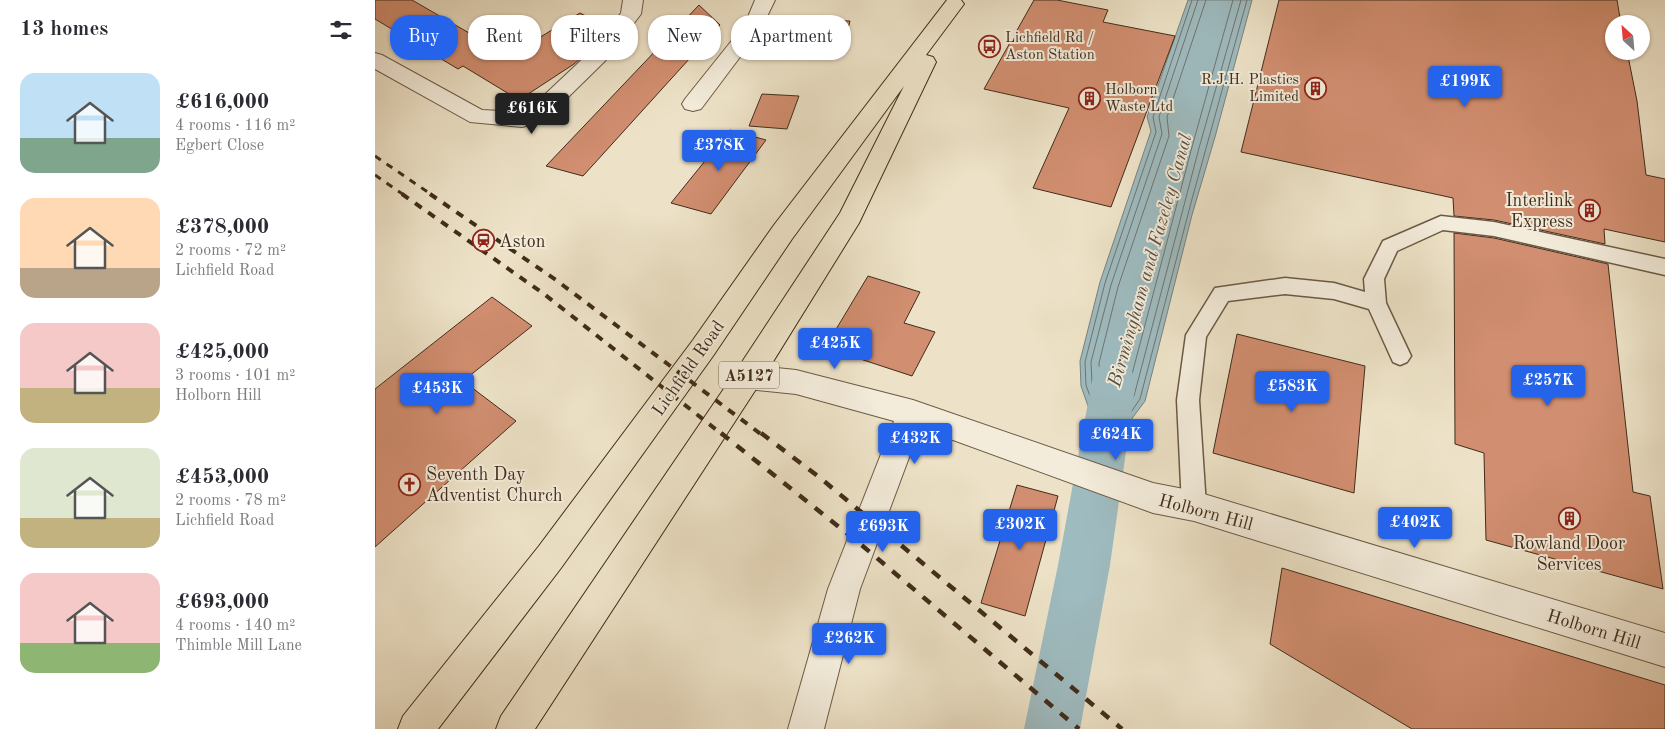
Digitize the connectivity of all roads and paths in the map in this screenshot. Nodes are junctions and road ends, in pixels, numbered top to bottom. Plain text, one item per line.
1 (633, 0) edge
2 (765, 0) edge
3 (956, 2) edge
4 (375, 60) edge
5 (693, 104) dead end
6 (1665, 267) edge
7 (1376, 303) junction
8 (1400, 356) dead end
9 (748, 377) junction
10 (913, 413) junction
11 (1194, 506) junction
12 (1665, 650) edge
13 (416, 729) edge
14 (514, 729) edge
15 (806, 729) edge

1 - 4 street
2 - 5 street
3 - 9 main road, Lichfield Road / A5127
3 - 13 main road, Lichfield Road / A5127
6 - 7 lane
7 - 8 lane
7 - 11 lane
9 - 10 street, Holborn Hill
9 - 14 main road, Lichfield Road / A5127
10 - 11 street, Holborn Hill
10 - 15 street
11 - 12 street, Holborn Hill

